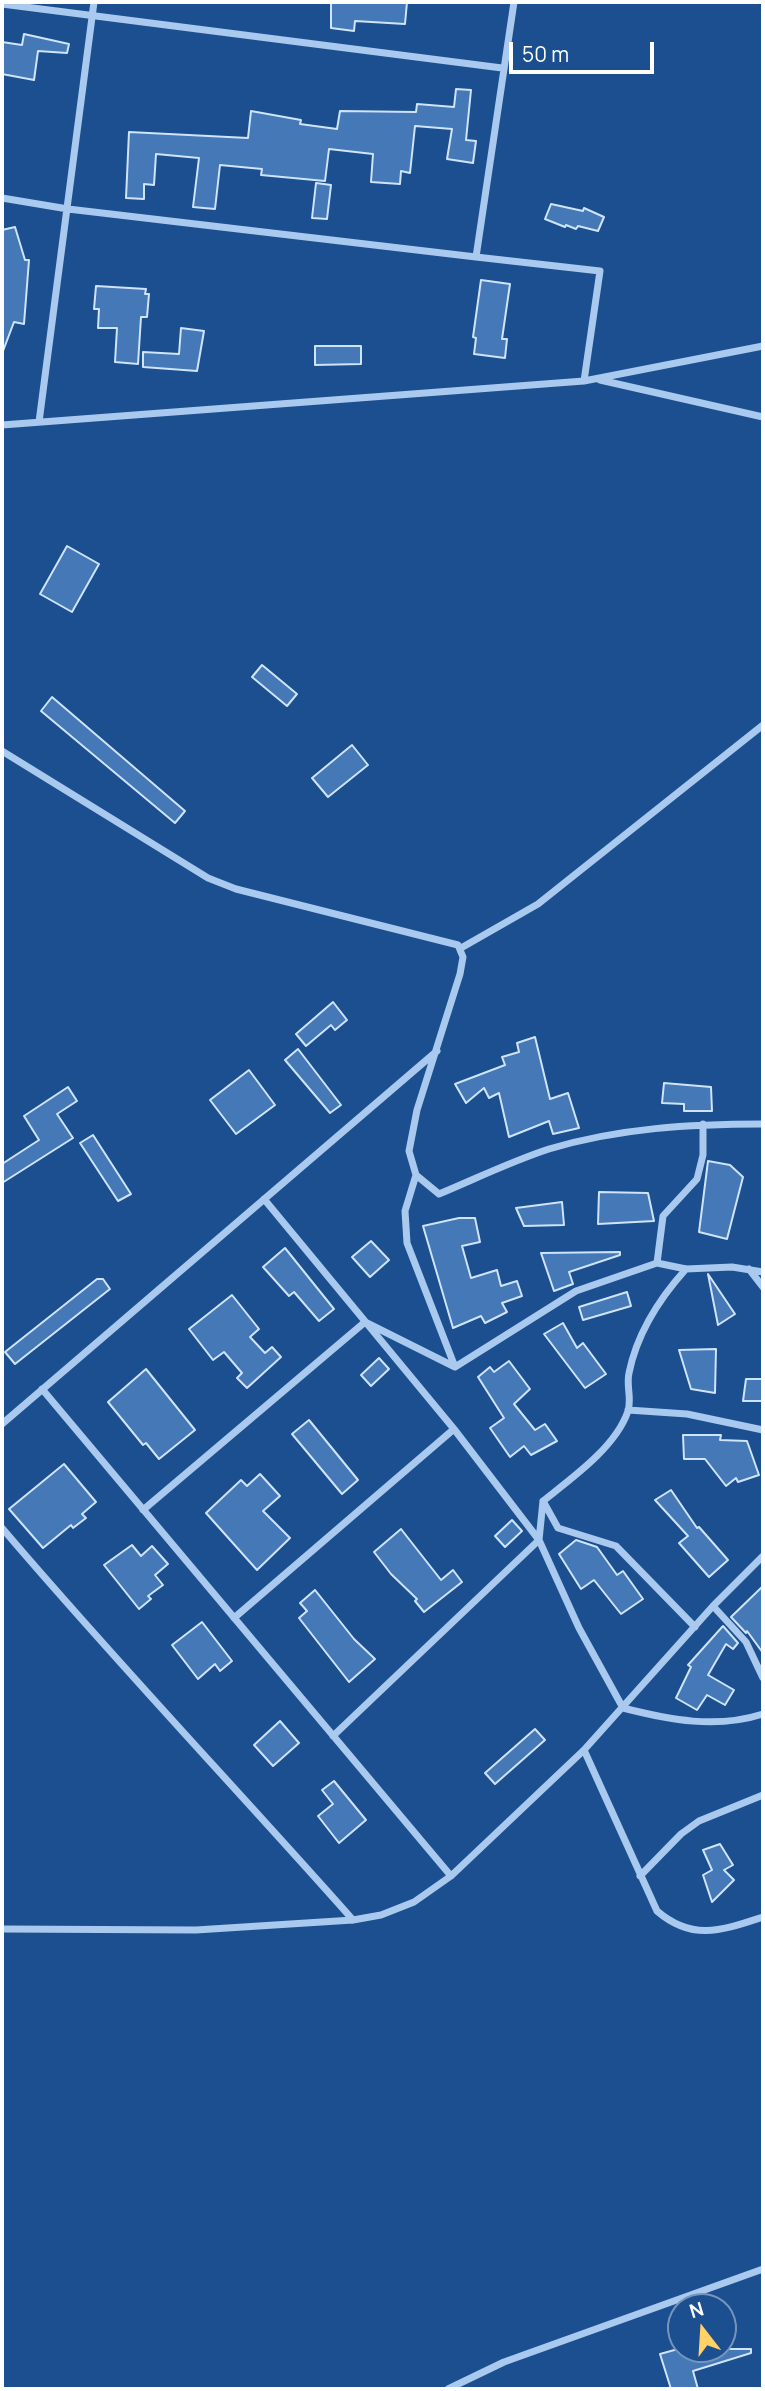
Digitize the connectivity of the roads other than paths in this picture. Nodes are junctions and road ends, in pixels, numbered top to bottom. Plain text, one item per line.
1 (94, 2) edge
2 (514, 2) edge
3 (2, 4) edge
4 (92, 16) junction
5 (502, 68) junction
6 (2, 198) edge
7 (68, 209) junction
8 (476, 257) junction
9 (763, 346) edge
10 (596, 379) junction
11 (584, 381) junction
12 (763, 417) edge
13 (39, 422) junction
14 (2, 425) edge
15 (763, 725) edge
16 (2, 751) edge
17 (461, 948) junction
18 (439, 1050) junction
19 (704, 1124) junction
20 (763, 1124) edge
21 (416, 1175) junction
22 (264, 1199) junction
23 (657, 1264) junction
24 (686, 1269) junction
25 (749, 1269) junction
26 (763, 1272) edge
27 (763, 1287) edge
28 (365, 1322) junction
29 (455, 1367) junction
30 (42, 1390) junction
31 (628, 1410) junction
32 (2, 1424) edge
33 (454, 1429) junction
34 (763, 1430) edge
35 (543, 1501) junction
36 (143, 1510) junction
37 (2, 1528) edge
38 (539, 1539) junction
39 (763, 1556) edge
40 (713, 1606) junction
41 (234, 1618) junction
42 (695, 1627) junction
43 (763, 1678) edge
44 (623, 1708) junction
45 (763, 1714) edge
46 (333, 1736) junction
47 (584, 1750) junction
48 (763, 1795) edge
49 (451, 1876) junction
50 (640, 1876) junction
51 (763, 1917) edge
52 (354, 1920) junction
53 (2, 1930) edge
54 (763, 2269) edge
55 (448, 2389) edge

1 - 4 street
2 - 5 street
3 - 4 street
4 - 5 street
4 - 7 street
5 - 8 street
6 - 7 street
7 - 8 street
7 - 13 street
8 - 11 street
9 - 10 street
10 - 11 street
10 - 12 street
11 - 13 street
13 - 14 street
15 - 17 street
16 - 17 street
17 - 18 street
18 - 21 street
18 - 22 street
19 - 20 street
19 - 21 street
19 - 23 street
21 - 29 street
22 - 28 street
22 - 30 street
23 - 24 street
23 - 29 street
24 - 25 street
24 - 31 street
25 - 26 street
25 - 27 street
28 - 29 street
28 - 33 street
28 - 36 street
30 - 32 street
30 - 36 street
31 - 34 street
31 - 35 street
33 - 38 street
33 - 41 street
35 - 38 street
35 - 42 street
36 - 41 street
37 - 52 street
38 - 44 street
38 - 46 street
39 - 40 street
40 - 42 street
40 - 43 street
41 - 46 street
42 - 44 street
44 - 45 street
44 - 47 street
46 - 49 street
47 - 49 street
47 - 50 street
48 - 50 street
49 - 52 street
50 - 51 street
52 - 53 street
54 - 55 street

